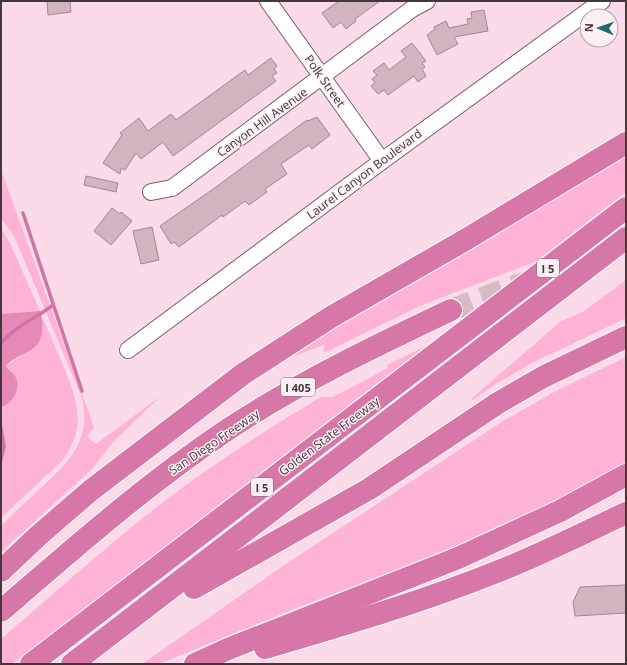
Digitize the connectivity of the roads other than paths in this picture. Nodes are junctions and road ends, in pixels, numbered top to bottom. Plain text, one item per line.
1 (268, 1) edge
2 (427, 1) edge
3 (602, 1) edge
4 (323, 77) junction
5 (626, 143) edge
6 (382, 161) junction
7 (151, 192) dead end
8 (626, 208) edge
9 (626, 238) edge
10 (626, 254) edge
11 (451, 310) tunnel mouth
12 (492, 311) junction
13 (626, 337) edge
14 (128, 350) dead end
15 (626, 475) edge
16 (626, 513) edge
17 (1, 571) edge
18 (194, 588) junction
19 (1, 611) edge
20 (31, 664) edge
21 (57, 664) edge
22 (72, 664) edge
23 (95, 664) edge
24 (195, 664) edge
25 (211, 664) edge

1 - 4 street, Polk Street
2 - 4 street, Canyon Hill Avenue
3 - 6 street, Laurel Canyon Boulevard
4 - 6 street, Polk Street
4 - 7 street, Canyon Hill Avenue
5 - 17 highway
6 - 14 street, Laurel Canyon Boulevard
8 - 12 highway, Golden State Freeway / I 5
9 - 22 highway
10 - 18 highway
11 - 19 highway, San Diego Freeway / I 405
12 - 20 highway, Golden State Freeway / I 5
12 - 21 highway
13 - 18 highway
15 - 24 highway
16 - 25 highway
18 - 23 highway

